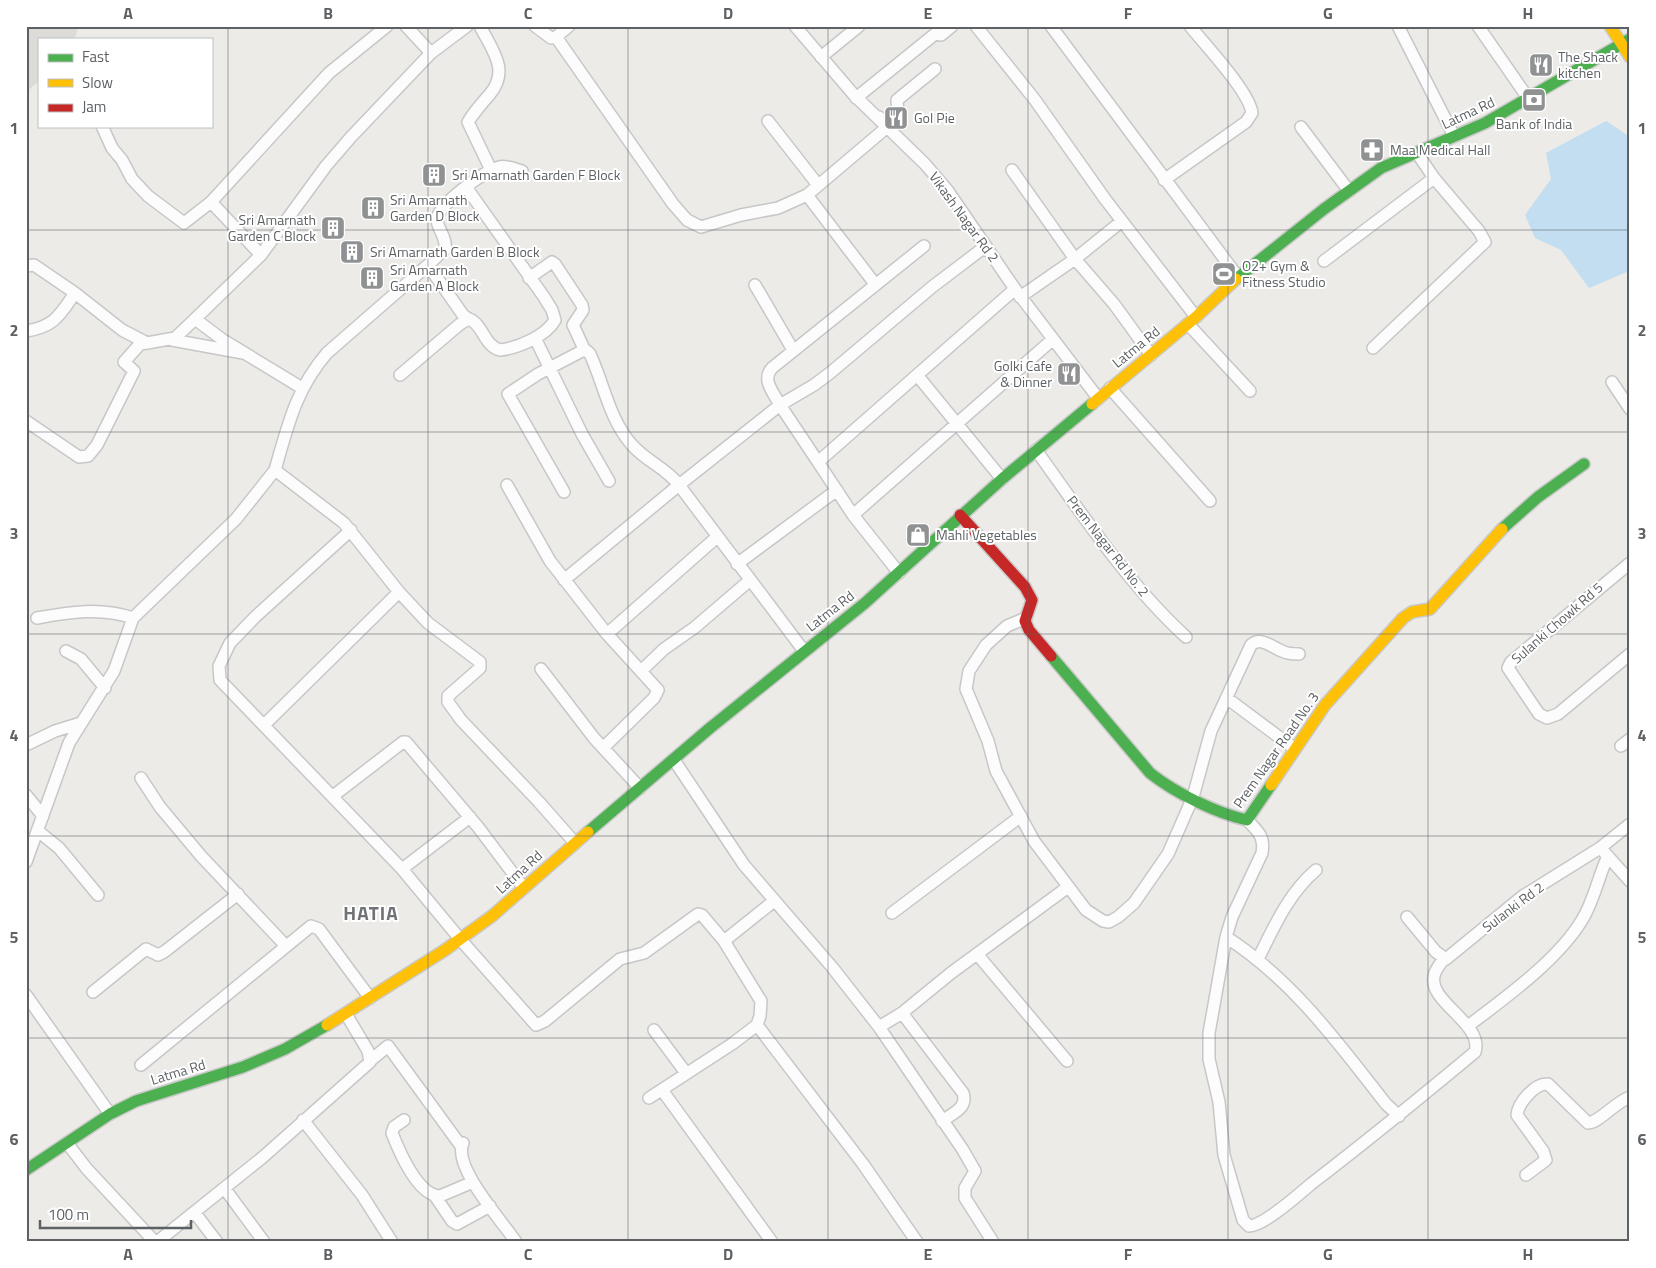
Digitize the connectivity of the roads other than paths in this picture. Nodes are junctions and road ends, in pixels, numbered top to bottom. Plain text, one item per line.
1 (387, 26) edge
2 (406, 26) edge
3 (467, 26) edge
4 (480, 26) edge
5 (535, 26) edge
6 (569, 26) edge
7 (795, 26) edge
8 (859, 26) edge
9 (952, 26) edge
10 (976, 26) edge
11 (1051, 26) edge
12 (1190, 26) edge
13 (1398, 26) edge
14 (1478, 26) edge
15 (1610, 26) edge
16 (1623, 26) edge
17 (556, 37) junction
18 (1627, 40) edge
19 (431, 54) junction
20 (821, 57) junction
21 (1630, 57) edge
22 (935, 69) dead end
23 (856, 98) junction
24 (1528, 98) junction
25 (877, 119) junction
26 (768, 121) dead end
27 (1300, 127) dead end
28 (103, 128) edge
29 (886, 128) junction
30 (1454, 136) junction
31 (1417, 153) junction
32 (491, 170) junction
33 (1012, 170) dead end
34 (522, 171) dead end
35 (1434, 178) junction
36 (1164, 180) junction
37 (818, 185) junction
38 (466, 187) junction
39 (1349, 191) junction
40 (806, 195) junction
41 (211, 202) junction
42 (1122, 221) junction
43 (924, 246) dead end
44 (986, 246) junction
45 (261, 255) junction
46 (1075, 259) junction
47 (1324, 261) dead end
48 (428, 265) junction
49 (26, 266) edge
50 (1238, 276) junction
51 (529, 278) junction
52 (875, 284) junction
53 (755, 285) dead end
54 (75, 293) junction
55 (1017, 293) junction
56 (195, 319) junction
57 (468, 319) junction
58 (1192, 321) junction
59 (26, 331) edge
60 (535, 338) junction
61 (172, 340) junction
62 (1052, 340) junction
63 (147, 343) junction
64 (238, 347) junction
65 (1373, 348) dead end
66 (585, 350) junction
67 (793, 350) junction
68 (1151, 355) junction
69 (550, 367) junction
70 (400, 375) dead end
71 (917, 375) junction
72 (1612, 382) dead end
73 (302, 388) junction
74 (1110, 388) junction
75 (1250, 391) dead end
76 (1098, 398) junction
77 (780, 405) junction
78 (1630, 409) edge
79 (26, 421) edge
80 (958, 423) junction
81 (1036, 450) junction
82 (818, 462) junction
83 (1584, 464) dead end
84 (275, 470) junction
85 (1002, 479) junction
86 (609, 481) dead end
87 (507, 485) dead end
88 (679, 485) junction
89 (836, 490) junction
90 (564, 492) dead end
91 (1210, 501) dead end
92 (853, 515) junction
93 (960, 516) junction
94 (351, 530) junction
95 (717, 537) junction
96 (1630, 563) edge
97 (737, 564) junction
98 (899, 573) junction
99 (564, 580) junction
100 (749, 581) junction
101 (399, 592) junction
102 (37, 618) dead end
103 (133, 618) junction
104 (1026, 618) junction
105 (607, 634) junction
106 (1186, 637) dead end
107 (66, 651) dead end
108 (804, 651) junction
109 (1299, 654) dead end
110 (1630, 654) edge
111 (541, 669) dead end
112 (641, 671) junction
113 (105, 688) junction
114 (1228, 699) junction
115 (80, 723) junction
116 (264, 724) junction
117 (26, 745) edge
118 (603, 748) junction
119 (1295, 748) junction
120 (674, 760) junction
121 (141, 778) dead end
122 (640, 788) junction
123 (26, 795) edge
124 (334, 796) junction
125 (1193, 796) junction
126 (43, 816) junction
127 (1021, 816) junction
128 (470, 817) junction
129 (1247, 820) junction
130 (1630, 824) edge
131 (38, 831) junction
132 (575, 844) junction
133 (1604, 852) junction
134 (26, 862) edge
135 (402, 869) junction
136 (1316, 870) dead end
137 (1630, 881) edge
138 (1068, 887) junction
139 (524, 888) junction
140 (238, 894) junction
141 (98, 895) dead end
142 (774, 901) junction
143 (892, 913) dead end
144 (1407, 917) dead end
145 (1226, 937) junction
146 (460, 939) junction
147 (724, 940) junction
148 (286, 946) junction
149 (977, 954) junction
150 (1258, 959) junction
151 (1444, 959) junction
152 (93, 992) dead end
153 (26, 995) edge
154 (370, 998) junction
155 (902, 1013) junction
156 (346, 1014) junction
157 (757, 1025) junction
158 (1468, 1026) junction
159 (879, 1027) junction
160 (654, 1030) dead end
161 (371, 1060) junction
162 (1066, 1061) dead end
163 (141, 1065) dead end
164 (686, 1073) junction
165 (662, 1090) junction
166 (1630, 1097) edge
167 (649, 1098) dead end
168 (110, 1114) junction
169 (1399, 1116) junction
170 (303, 1120) junction
171 (404, 1120) dead end
172 (942, 1121) junction
173 (67, 1143) junction
174 (26, 1170) edge
175 (1526, 1175) dead end
176 (473, 1182) junction
177 (225, 1189) junction
178 (435, 1196) junction
179 (490, 1206) junction
180 (195, 1213) junction
181 (156, 1242) edge
182 (217, 1242) edge
183 (264, 1242) edge
184 (392, 1242) edge
185 (516, 1242) edge
186 (772, 1242) edge
187 (917, 1242) edge
188 (993, 1242) edge

1 - 41 street
2 - 19 street
3 - 19 street
4 - 32 street
5 - 17 street
6 - 17 street
7 - 20 street, Vikash Nagar Rd 2
8 - 20 street
9 - 23 street
10 - 42 street
11 - 36 street
12 - 36 street
13 - 30 street
14 - 24 street
15 - 18 street
16 - 18 street
17 - 40 street
18 - 21 street
18 - 24 street, Latma Rd
19 - 45 street
20 - 23 street, Vikash Nagar Rd 2
22 - 25 street
23 - 25 street, Vikash Nagar Rd 2
24 - 30 street, Latma Rd
25 - 29 street, Vikash Nagar Rd 2
26 - 37 street
27 - 39 street
28 - 41 street
29 - 37 street
29 - 44 street, Vikash Nagar Rd 2
30 - 31 street, Latma Rd
31 - 35 street
31 - 39 street, Latma Rd
32 - 34 street
32 - 38 street
33 - 46 street
35 - 47 street
35 - 65 street
36 - 50 street
37 - 40 street
38 - 48 street
38 - 51 street
39 - 50 street, Latma Rd
40 - 52 street
41 - 45 street
42 - 46 street
42 - 58 street
43 - 52 street
44 - 55 street, Vikash Nagar Rd 2
44 - 77 street
45 - 56 street
46 - 55 street
46 - 68 street
48 - 57 street
48 - 73 street
49 - 54 street
50 - 58 street, Latma Rd
51 - 60 street
51 - 66 street
52 - 67 street
53 - 67 street
54 - 59 street
54 - 63 street
55 - 62 street, Vikash Nagar Rd 2
55 - 71 street
56 - 61 street
56 - 64 street
57 - 60 street
57 - 70 street
58 - 68 street, Latma Rd
58 - 75 street
60 - 69 street
61 - 63 street
61 - 64 street
62 - 76 street, Vikash Nagar Rd 2
62 - 80 street
63 - 79 street
64 - 73 street
66 - 69 street
66 - 88 street
67 - 77 street
68 - 74 street, Latma Rd
69 - 86 street
69 - 90 street
71 - 80 street
71 - 82 street
72 - 78 street
73 - 84 street
74 - 76 street, Latma Rd
74 - 91 street
76 - 81 street, Latma Rd
77 - 82 street
77 - 88 street
80 - 85 street
80 - 92 street
81 - 85 street, Latma Rd
81 - 106 street, Prem Nagar Rd No. 2
82 - 89 street
83 - 119 street, Prem Nagar Road No. 3
84 - 94 street
84 - 103 street
85 - 93 street, Latma Rd
87 - 99 street
88 - 95 street
88 - 99 street
89 - 92 street
89 - 97 street
92 - 98 street
93 - 98 street, Latma Rd
93 - 104 street
94 - 101 street
94 - 116 street
95 - 97 street
95 - 105 street
96 - 110 street, Sulanki Chowk Rd 5
97 - 100 street
98 - 108 street, Latma Rd
99 - 105 street
100 - 108 street
100 - 112 street
101 - 116 street
101 - 132 street
102 - 103 street
103 - 113 street
104 - 125 street, Prem Nagar Road No. 3
104 - 127 street
105 - 112 street
107 - 113 street
108 - 120 street, Latma Rd
109 - 114 street
111 - 118 street
112 - 118 street
113 - 115 street
114 - 119 street
114 - 125 street
115 - 117 street
115 - 126 street
116 - 124 street
118 - 122 street
119 - 129 street, Prem Nagar Road No. 3
120 - 122 street, Latma Rd
120 - 142 street
121 - 140 street
122 - 132 street, Latma Rd
123 - 126 street
124 - 128 street
124 - 135 street
125 - 129 street, Prem Nagar Road No. 3
125 - 138 street
126 - 131 street
127 - 138 street
127 - 143 street
128 - 135 street
128 - 139 street
129 - 145 street
130 - 133 street, Sulanki Rd 2
131 - 134 street
131 - 141 street
132 - 139 street, Latma Rd
133 - 137 street
133 - 151 street, Sulanki Rd 2
133 - 158 street
135 - 146 street
136 - 150 street
138 - 149 street
139 - 146 street, Latma Rd
140 - 148 street
140 - 152 street
142 - 147 street
142 - 159 street
144 - 151 street
145 - 150 street
145 - 169 street
146 - 147 street
146 - 154 street, Latma Rd
147 - 157 street
148 - 154 street
148 - 163 street
149 - 155 street
149 - 162 street
150 - 169 street
151 - 158 street
153 - 168 street
154 - 156 street, Latma Rd
155 - 159 street
155 - 172 street
156 - 161 street
156 - 168 street, Latma Rd
157 - 164 street
157 - 187 street
158 - 169 street
159 - 172 street
160 - 164 street
161 - 170 street
161 - 176 street
164 - 165 street
165 - 167 street
165 - 186 street
166 - 175 street
168 - 173 street, Latma Rd
170 - 177 street
170 - 184 street
171 - 178 street
172 - 188 street
173 - 174 street, Latma Rd
173 - 181 street
176 - 178 street
176 - 179 street
177 - 180 street
177 - 183 street
178 - 179 street
179 - 185 street
180 - 181 street
180 - 182 street

